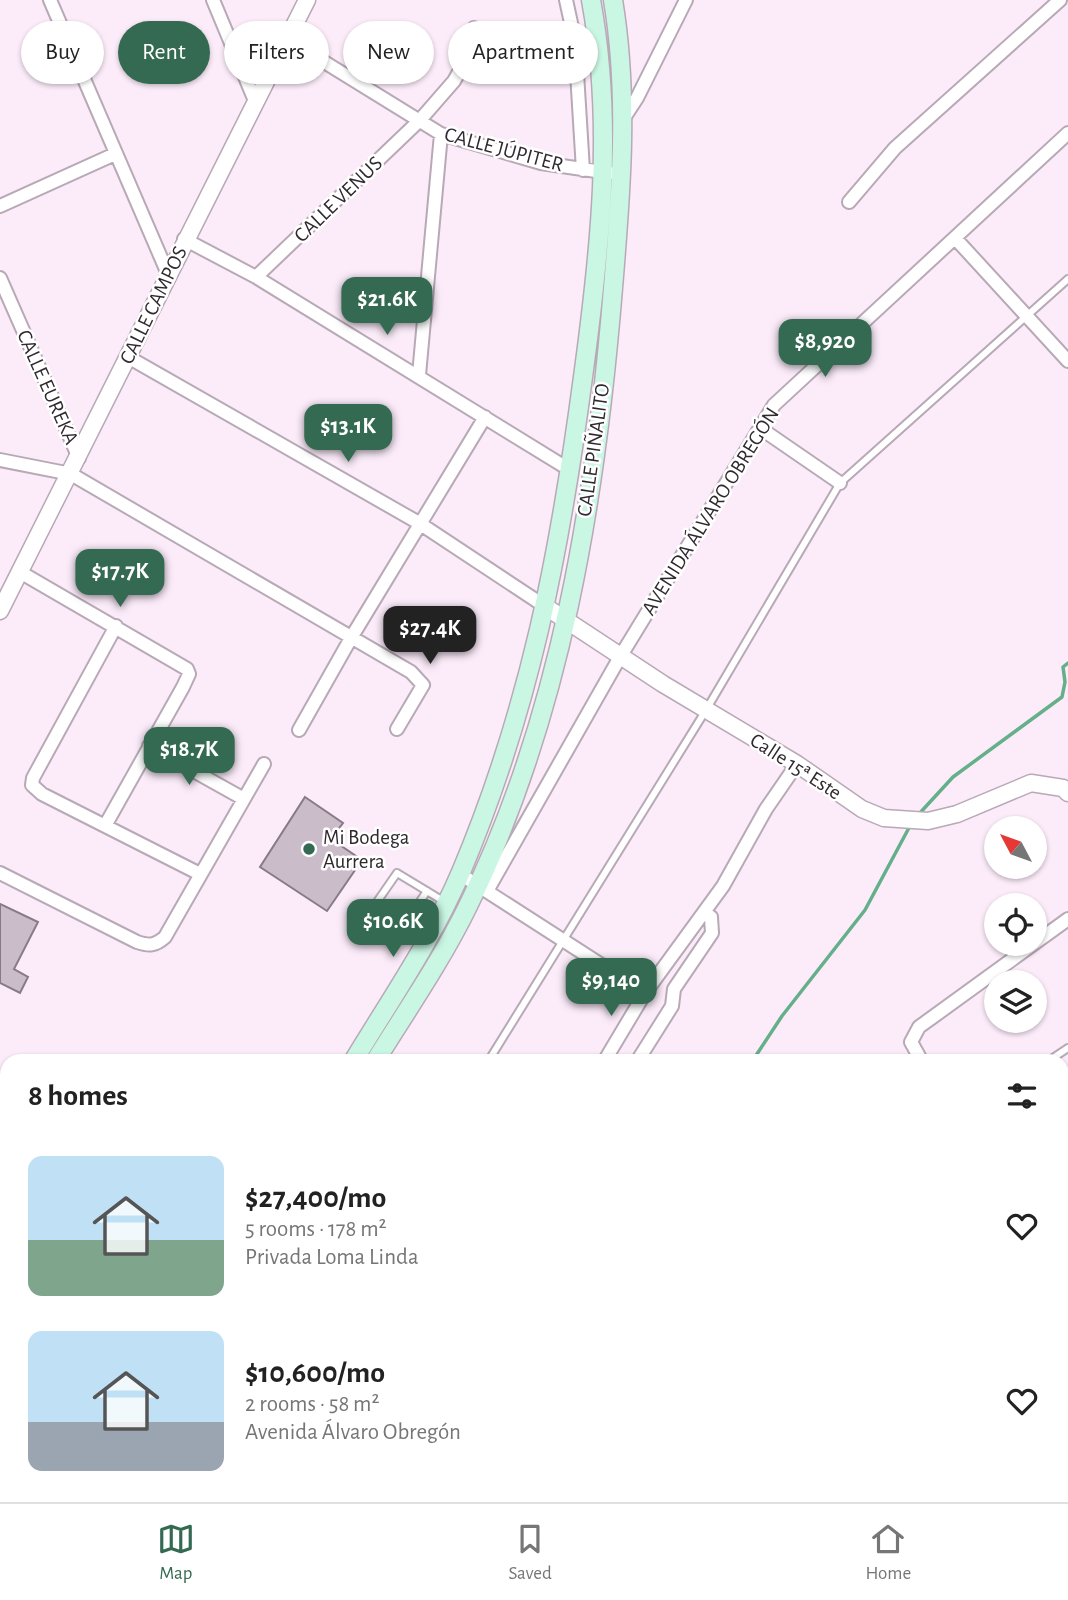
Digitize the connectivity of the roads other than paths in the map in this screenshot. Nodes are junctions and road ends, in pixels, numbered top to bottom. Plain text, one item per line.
1 (50, 0) edge
2 (213, 0) edge
3 (307, 0) edge
4 (566, 0) edge
5 (592, 0) edge
6 (613, 0) edge
7 (1060, 0) edge
8 (681, 2) edge
9 (296, 21) edge
10 (329, 65) edge
11 (264, 84) edge
12 (449, 84) edge
13 (255, 102) junction
14 (420, 120) junction
15 (623, 121) junction
16 (604, 124) junction
17 (1068, 133) edge
18 (441, 134) junction
19 (115, 154) junction
20 (583, 170) junction
21 (612, 173) junction
22 (849, 202) dead end
23 (0, 206) edge
24 (955, 238) junction
25 (184, 239) junction
26 (168, 274) junction
27 (256, 277) junction
28 (0, 278) edge
29 (1068, 279) edge
30 (1025, 317) junction
31 (128, 358) junction
32 (1068, 361) edge
33 (419, 375) junction
34 (485, 417) junction
35 (760, 428) junction
36 (79, 458) junction
37 (0, 460) edge
38 (570, 470) junction
39 (71, 474) junction
40 (840, 484) junction
41 (419, 523) junction
42 (20, 572) junction
43 (546, 607) junction
44 (0, 611) edge
45 (564, 619) junction
46 (116, 626) junction
47 (351, 638) junction
48 (620, 657) junction
49 (706, 710) junction
50 (397, 729) dead end
51 (299, 730) dead end
52 (149, 746) junction
53 (264, 764) dead end
54 (797, 764) junction
55 (1067, 789) edge
56 (244, 799) junction
57 (106, 824) junction
58 (0, 873) edge
59 (200, 874) junction
60 (460, 874) junction
61 (482, 887) junction
62 (427, 891) junction
63 (446, 902) junction
64 (704, 913) junction
65 (1068, 919) edge
66 (564, 941) junction
67 (646, 993) junction
68 (358, 1054) edge
69 (380, 1054) edge
70 (493, 1054) edge
71 (609, 1054) edge
72 (642, 1054) edge
73 (916, 1054) edge

1 - 19 street
2 - 13 street
3 - 9 street, CALLE CAMPOS
4 - 20 street
5 - 16 main road, CALLE PIÑALITO
6 - 15 main road, CALLE PIÑALITO
7 - 22 street
8 - 15 street
10 - 14 street, CALLE JÚPITER
11 - 13 street, CALLE CAMPOS
12 - 14 street, CALLE VENUS
13 - 25 street, CALLE CAMPOS
14 - 18 street, CALLE JÚPITER
14 - 27 street, CALLE VENUS
15 - 16 street
15 - 21 main road, CALLE PIÑALITO
16 - 21 main road, CALLE PIÑALITO
17 - 24 street, AVENIDA ÁLVARO OBREGÓN
18 - 20 street, CALLE JÚPITER
18 - 33 street
19 - 23 street
19 - 26 street
20 - 21 street, CALLE JÚPITER
21 - 38 main road, CALLE PIÑALITO
21 - 45 main road, CALLE PIÑALITO
24 - 30 street
24 - 35 street, AVENIDA ÁLVARO OBREGÓN
25 - 26 street, CALLE CAMPOS
25 - 27 street
26 - 31 street, CALLE CAMPOS
27 - 33 street
28 - 36 street, CALLE EUREKA
29 - 30 lane
30 - 32 street
30 - 40 lane
31 - 36 street, CALLE CAMPOS
31 - 41 street
33 - 34 street
34 - 38 street
34 - 41 street
35 - 40 street
35 - 48 street, AVENIDA ÁLVARO OBREGÓN
36 - 39 street, CALLE CAMPOS
37 - 39 street
38 - 43 main road, CALLE PIÑALITO
39 - 42 street, CALLE CAMPOS
39 - 47 street
40 - 49 lane
41 - 43 street
41 - 47 street
42 - 44 street, CALLE CAMPOS
42 - 46 street
43 - 45 street, Calle 15ª Este
43 - 60 main road, CALLE PIÑALITO
45 - 48 street, Calle 15ª Este
45 - 61 main road, CALLE PIÑALITO
46 - 52 street
46 - 57 street
47 - 50 street
47 - 51 street
48 - 49 street, Calle 15ª Este
48 - 61 street, AVENIDA ÁLVARO OBREGÓN
49 - 54 street, Calle 15ª Este
49 - 66 lane
52 - 56 street
52 - 57 street
53 - 56 street
54 - 55 street, Calle 15ª Este
54 - 64 street
56 - 59 street
57 - 59 street
58 - 59 street
60 - 61 street
60 - 63 main road
61 - 66 street
61 - 69 main road, AVENIDA ÁLVARO OBREGÓN
62 - 62 lane
62 - 63 lane
63 - 68 main road
64 - 67 street
64 - 72 street
65 - 73 street
66 - 67 street
66 - 70 lane
67 - 71 street

